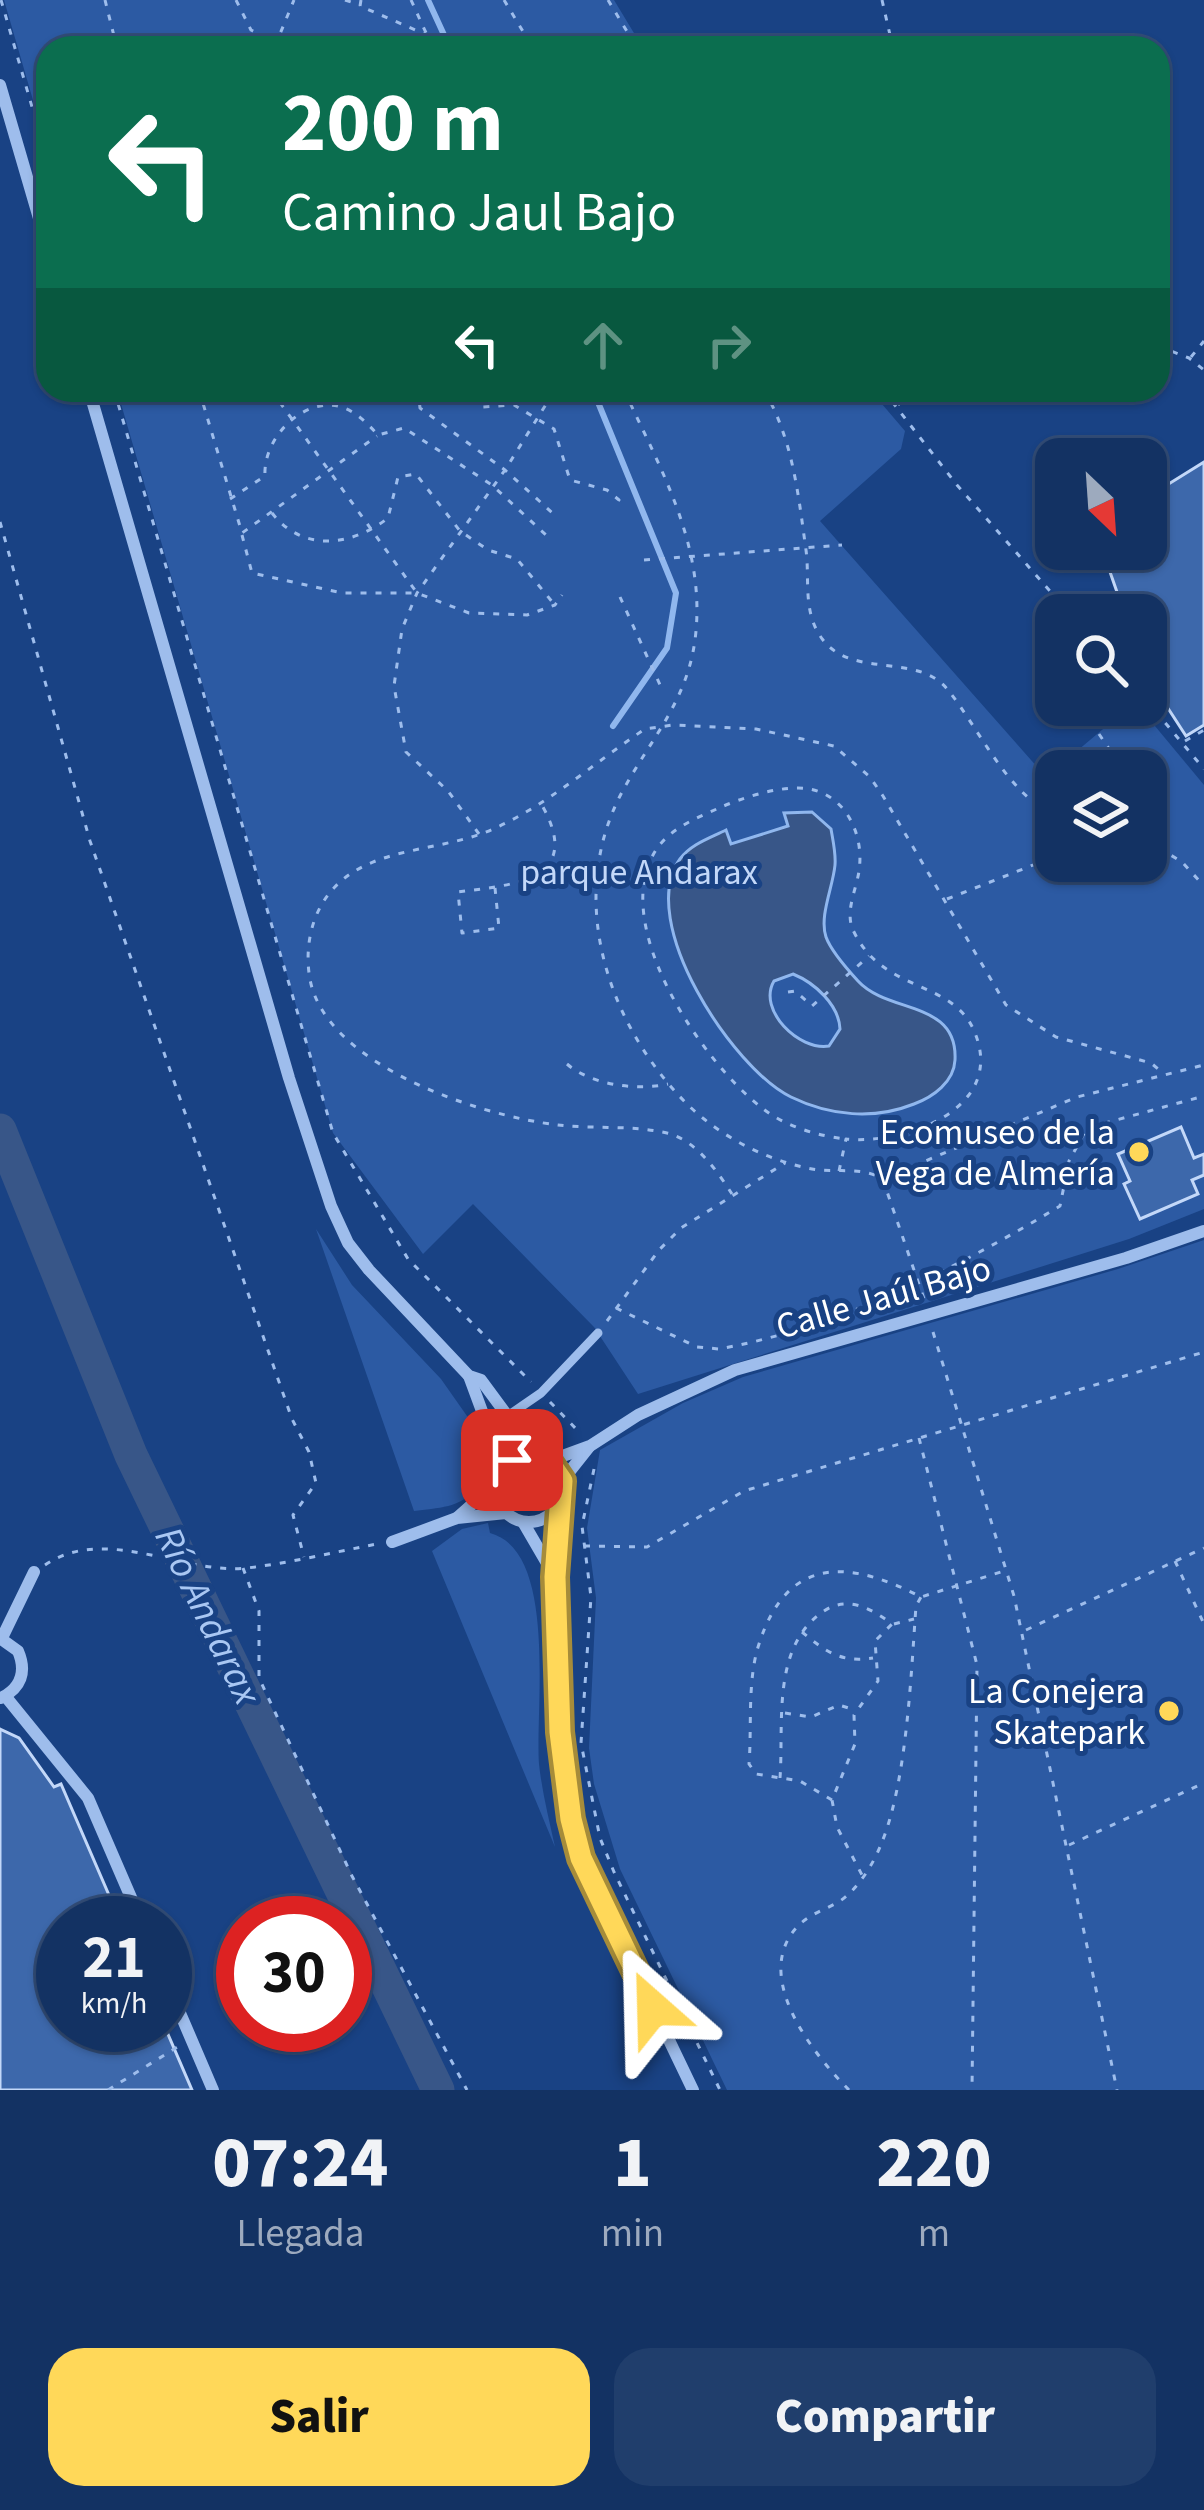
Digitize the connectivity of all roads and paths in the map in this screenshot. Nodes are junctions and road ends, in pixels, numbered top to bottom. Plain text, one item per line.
1 (1, 0) edge
2 (105, 0) edge
3 (236, 0) edge
4 (294, 0) edge
5 (344, 0) edge
6 (411, 0) edge
7 (504, 0) edge
8 (608, 0) edge
9 (882, 0) edge
10 (361, 3) edge
11 (428, 35) joint
12 (114, 36) edge
13 (259, 36) edge
14 (279, 36) edge
15 (526, 36) edge
16 (630, 36) edge
17 (890, 36) edge
18 (0, 85) edge
19 (36, 121) edge
20 (36, 208) edge
21 (1204, 341) edge
22 (1170, 350) edge
23 (1190, 358) junction
24 (1204, 370) edge
25 (92, 402) edge
26 (118, 402) edge
27 (202, 402) edge
28 (280, 402) edge
29 (419, 402) edge
30 (475, 402) edge
31 (548, 402) edge
32 (629, 402) edge
33 (771, 402) edge
34 (894, 402) edge
35 (900, 402) edge
36 (897, 405) junction
37 (538, 418) junction
38 (293, 419) junction
39 (378, 435) junction
40 (505, 470) junction
41 (331, 472) junction
42 (492, 484) junction
43 (230, 500) junction
44 (615, 508) dead end
45 (272, 513) junction
46 (558, 518) dead end
47 (0, 522) edge
48 (372, 530) junction
49 (460, 531) junction
50 (242, 533) junction
51 (546, 536) dead end
52 (842, 545) dead end
53 (806, 549) junction
54 (695, 557) junction
55 (644, 560) dead end
56 (417, 593) junction
57 (1053, 594) edge
58 (562, 595) dead end
59 (620, 597) dead end
60 (555, 605) junction
61 (659, 684) dead end
62 (1167, 725) edge
63 (661, 726) junction
64 (1204, 730) edge
65 (1099, 734) dead end
66 (1182, 743) junction
67 (1110, 750) edge
68 (1204, 770) edge
69 (1035, 803) edge
70 (543, 807) dead end
71 (479, 835) junction
72 (1167, 853) edge
73 (1035, 864) edge
74 (1204, 886) edge
75 (495, 888) junction
76 (945, 900) junction
77 (870, 955) junction
78 (788, 992) dead end
79 (567, 1064) dead end
80 (1204, 1065) edge
81 (1164, 1074) junction
82 (669, 1084) junction
83 (1204, 1096) edge
84 (846, 1139) junction
85 (787, 1162) junction
86 (839, 1172) junction
87 (883, 1180) junction
88 (732, 1194) junction
89 (1204, 1231) edge
90 (919, 1281) junction
91 (616, 1308) junction
92 (928, 1314) junction
93 (598, 1334) joint
94 (1204, 1352) edge
95 (469, 1376) junction
96 (542, 1393) junction
97 (509, 1414) junction
98 (961, 1424) junction
99 (919, 1438) junction
100 (590, 1447) junction
101 (543, 1459) junction
102 (503, 1468) junction
103 (562, 1481) junction
104 (496, 1484) junction
105 (558, 1506) junction
106 (506, 1514) junction
107 (457, 1518) junction
108 (523, 1522) junction
109 (392, 1542) joint
110 (583, 1546) junction
111 (1204, 1548) edge
112 (304, 1557) junction
113 (1175, 1561) junction
114 (243, 1568) junction
115 (1006, 1570) junction
116 (34, 1572) joint
117 (555, 1577) junction
118 (958, 1584) junction
119 (921, 1598) junction
120 (915, 1619) junction
121 (892, 1624) junction
122 (1204, 1624) edge
123 (801, 1631) junction
124 (1023, 1631) junction
125 (1, 1638) edge
126 (875, 1658) junction
127 (3, 1698) edge
128 (857, 1711) junction
129 (784, 1713) junction
130 (780, 1778) junction
131 (1204, 1783) edge
132 (832, 1800) junction
133 (1067, 1846) junction
134 (863, 1877) junction
135 (130, 1896) edge
136 (192, 2043) edge
137 (168, 2052) edge
138 (108, 2090) edge
139 (213, 2090) edge
140 (467, 2090) edge
141 (693, 2090) edge
142 (720, 2090) edge
143 (849, 2090) edge
144 (971, 2090) edge
145 (1117, 2090) edge

1 - 19 path
2 - 12 path
3 - 13 path
4 - 14 path
5 - 10 path
6 - 11 path
7 - 15 path
8 - 16 path
9 - 17 path
10 - 11 path
18 - 20 street
21 - 23 path
22 - 23 path
23 - 24 path
25 - 95 street
26 - 96 path
27 - 43 path
28 - 38 path
29 - 40 path
30 - 37 path
31 - 37 path
32 - 54 path
33 - 53 path
34 - 36 path
35 - 36 path
36 - 57 path
37 - 40 path
37 - 44 path
38 - 39 path
38 - 41 path
38 - 43 path
39 - 41 path
39 - 42 path
40 - 42 path
40 - 46 path
41 - 45 path
41 - 48 path
42 - 49 path
42 - 51 path
43 - 50 path
45 - 48 path
45 - 50 path
47 - 112 path
48 - 49 path
48 - 56 path
49 - 56 path
49 - 60 path
50 - 56 path
52 - 53 path
53 - 54 path
53 - 69 path
54 - 55 path
54 - 63 path
56 - 60 path
56 - 71 path
58 - 60 path
59 - 61 path
62 - 66 path
63 - 71 path
63 - 76 path
63 - 82 path
64 - 66 path
65 - 67 path
66 - 68 path
70 - 75 path
71 - 88 path
72 - 74 path
73 - 76 path
75 - 75 path
76 - 81 path
77 - 78 path
77 - 84 path
77 - 84 path
79 - 82 path
80 - 81 path
81 - 87 path
82 - 85 path
83 - 90 path
84 - 86 path
85 - 86 path
85 - 88 path
86 - 87 path
87 - 90 path
88 - 91 path
89 - 92 street, Calle Jaúl Bajo
90 - 91 path
90 - 92 path
91 - 93 path
92 - 98 path
92 - 100 street, Calle Jaúl Bajo
93 - 96 lane
94 - 98 path
95 - 97 street
95 - 102 street
96 - 97 lane
96 - 100 path
97 - 101 street
98 - 99 path
98 - 115 path
99 - 110 path
99 - 118 path
100 - 101 street, Calle Jaúl Bajo
100 - 103 street, Calle Jaúl Bajo
100 - 110 path
101 - 102 street
101 - 103 street
102 - 104 street
103 - 105 street
104 - 106 street
104 - 107 street
105 - 108 street
105 - 117 street
106 - 107 street
106 - 108 street
107 - 109 street
108 - 117 street
109 - 112 path
110 - 142 path
111 - 113 path
112 - 114 path
113 - 122 path
113 - 124 path
114 - 116 path
114 - 140 path
115 - 118 path
115 - 124 path
116 - 125 street
117 - 141 street
118 - 119 path
118 - 144 path
119 - 120 path
119 - 130 path
120 - 121 path
120 - 134 path
121 - 123 path
121 - 126 path
123 - 126 path
123 - 129 path
124 - 133 path
125 - 127 street
126 - 128 path
127 - 135 street
128 - 129 path
128 - 132 path
129 - 130 path
130 - 132 path
131 - 133 path
132 - 134 path
133 - 145 path
134 - 143 path
136 - 139 street
137 - 138 path

